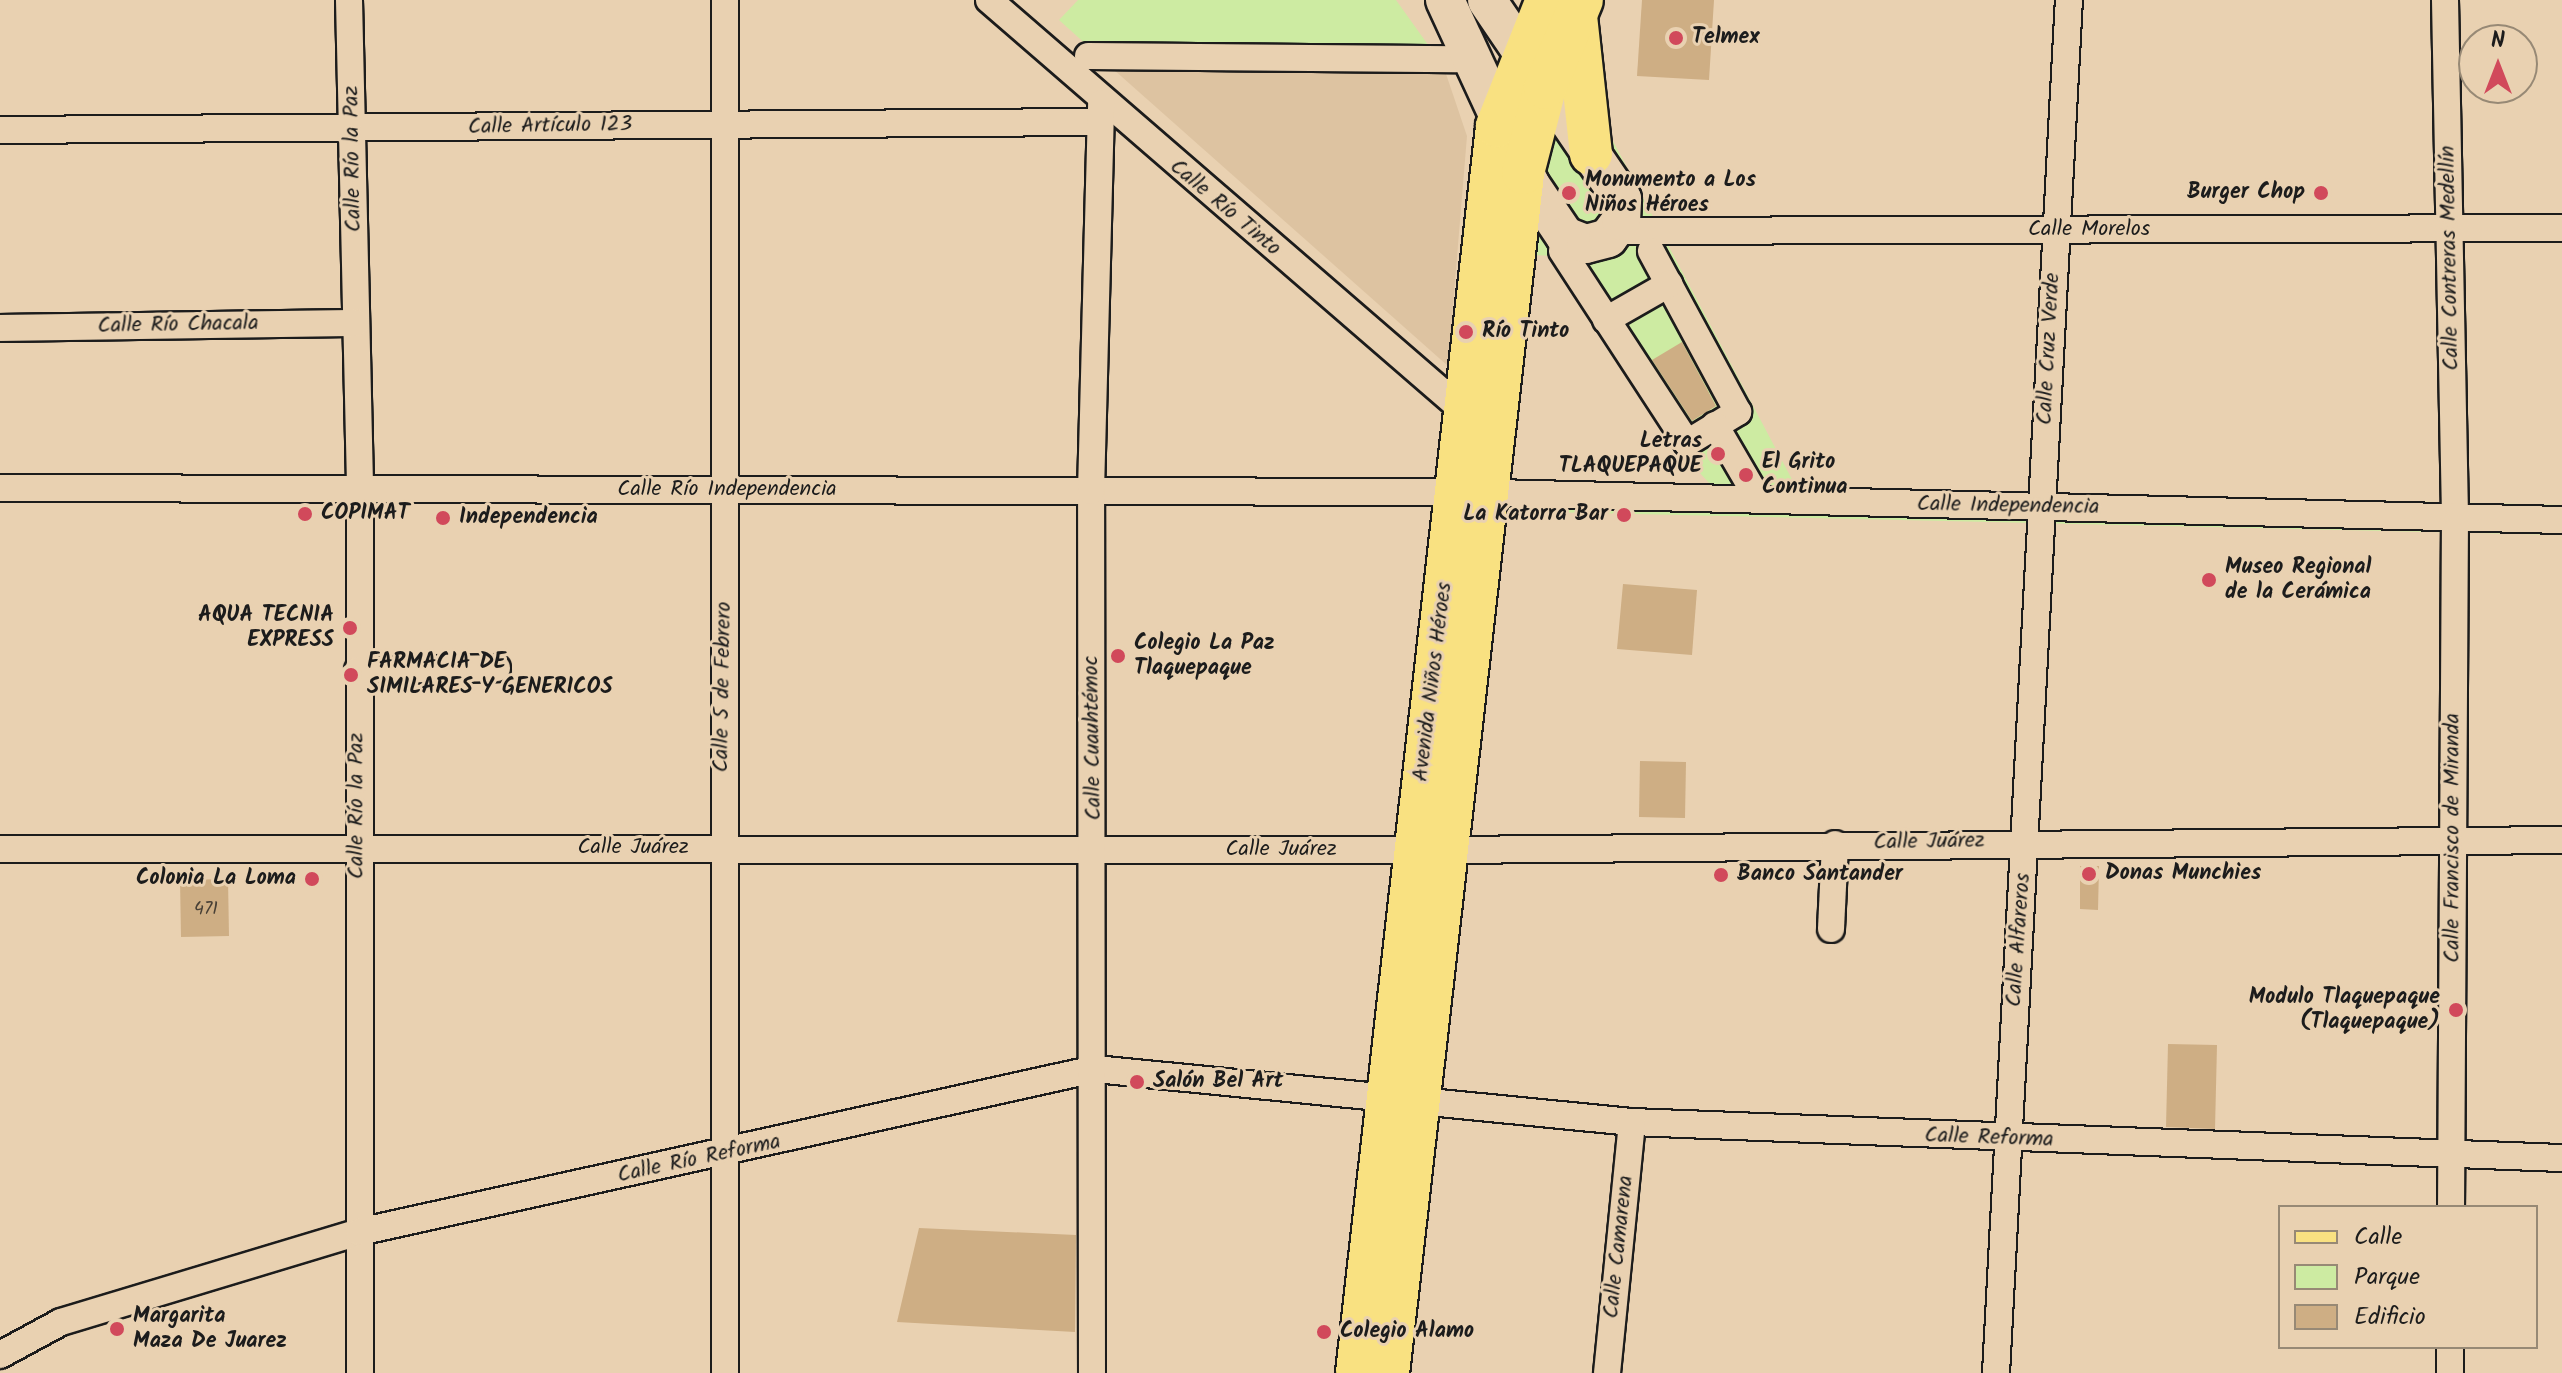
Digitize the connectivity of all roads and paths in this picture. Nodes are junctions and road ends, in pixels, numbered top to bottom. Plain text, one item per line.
1 (349, 0) edge
2 (725, 0) edge
3 (989, 0) edge
4 (1445, 0) edge
5 (1487, 0) edge
6 (2069, 0) edge
7 (2445, 0) edge
8 (1568, 4) edge
9 (1522, 50) junction
10 (1088, 56) dead end
11 (1456, 59) dead end
12 (1545, 88) junction
13 (1100, 112) junction
14 (725, 125) junction
15 (1497, 126) junction
16 (353, 128) junction
17 (0, 130) edge
18 (1591, 154) junction
19 (1523, 173) junction
20 (2449, 228) junction
21 (2562, 228) edge
22 (2056, 230) junction
23 (1616, 231) junction
24 (1562, 251) dead end
25 (1651, 251) dead end
26 (1669, 284) junction
27 (1606, 320) junction
28 (356, 323) junction
29 (0, 328) edge
30 (1464, 411) junction
31 (1715, 425) junction
32 (0, 488) edge
33 (360, 489) junction
34 (726, 490) junction
35 (1091, 491) junction
36 (1470, 492) junction
37 (1758, 499) junction
38 (2039, 506) junction
39 (2455, 516) junction
40 (2562, 520) edge
41 (497, 668) dead end
42 (358, 670) junction
43 (2453, 840) junction
44 (2562, 840) edge
45 (2025, 841) junction
46 (1835, 844) junction
47 (721, 848) junction
48 (0, 849) edge
49 (356, 849) junction
50 (1095, 850) junction
51 (1429, 850) junction
52 (1831, 929) dead end
53 (1095, 1069) junction
54 (1401, 1100) junction
55 (1632, 1122) junction
56 (2005, 1139) junction
57 (724, 1155) junction
58 (2451, 1156) junction
59 (2562, 1158) edge
60 (2451, 1205) edge
61 (359, 1232) junction
62 (2450, 1349) edge
63 (0, 1355) edge
64 (360, 1373) edge
65 (725, 1373) edge
66 (1092, 1373) edge
67 (1357, 1373) edge
68 (1388, 1373) edge
69 (1607, 1373) edge
70 (1996, 1373) edge
71 (2450, 1373) edge

1 - 16 street, Calle Río la Paz
2 - 14 street, Calle 5 de Febrero
3 - 13 street, Calle Río Tinto
4 - 15 main road
5 - 9 main road
6 - 22 street, Calle Cruz Verde
7 - 20 street, Calle Contreras Medellín
8 - 9 main road, Avenida Niños Héroes
8 - 12 main road, Avenida Niños Héroes
8 - 18 main road
9 - 12 main road
9 - 15 main road, Avenida Niños Héroes
10 - 11 street
12 - 18 main road
12 - 19 main road, Avenida Niños Héroes
13 - 14 street, Calle Artículo 123
13 - 30 street, Calle Río Tinto
13 - 35 street, Calle Cuauhtémoc
14 - 16 street, Calle Artículo 123
14 - 34 street, Calle 5 de Febrero
15 - 19 main road
15 - 30 main road, Avenida Niños Héroes
16 - 17 street, Calle Artículo 123
16 - 28 street, Calle Río la Paz
18 - 23 main road
19 - 23 main road
19 - 36 main road, Avenida Niños Héroes
20 - 21 street, Calle Morelos
20 - 22 street, Calle Morelos
20 - 39 street, Calle Contreras Medellín
22 - 23 street, Calle Morelos
22 - 38 street, Calle Cruz Verde
24 - 27 street
25 - 26 street
26 - 27 street
26 - 31 street
27 - 31 street
28 - 29 street, Calle Río Chacala
28 - 33 street, Calle Río la Paz
30 - 36 main road, Avenida Niños Héroes
31 - 37 street
32 - 33 street, Calle Río Independencia
33 - 34 street, Calle Río Independencia
33 - 42 street, Calle Río la Paz
34 - 35 street, Calle Río Independencia
34 - 47 street, Calle 5 de Febrero
35 - 36 street, Calle Río Independencia
35 - 50 street, Calle Cuauhtémoc
36 - 37 street, Calle Independencia
36 - 51 main road, Avenida Niños Héroes
37 - 38 street, Calle Independencia
38 - 39 street, Calle Independencia
38 - 45 street, Calle Alfareros
39 - 40 street, Calle Independencia
39 - 43 street, Calle Francisco de Miranda
41 - 42 street
42 - 49 street, Calle Río la Paz
43 - 44 street, Calle Juárez
43 - 45 street, Calle Juárez
43 - 58 street, Calle Francisco de Miranda
45 - 46 street, Calle Juárez
45 - 56 street, Calle Alfareros
46 - 51 street, Calle Juárez
46 - 52 street
47 - 49 street, Calle Juárez
47 - 50 street, Calle Juárez
47 - 57 street, Calle 5 de Febrero
48 - 49 street, Calle Juárez
49 - 61 street, Calle Río la Paz
50 - 51 street, Calle Juárez
50 - 53 street, Calle Cuauhtémoc
51 - 54 main road, Avenida Niños Héroes
53 - 54 street, Calle Río Reforma
53 - 57 street, Calle Río Reforma
53 - 66 street, Calle Cuauhtémoc
54 - 55 street, Calle Reforma
54 - 67 main road, Avenida Niños Héroes
54 - 68 main road, Avenida Niños Héroes
55 - 56 street, Calle Reforma
55 - 69 street, Calle Camarena
56 - 58 street, Calle Reforma
56 - 70 street, Calle Alfareros
57 - 61 street, Calle Río Reforma
57 - 65 street, Calle 5 de Febrero
58 - 59 street, Calle Reforma
58 - 60 street, Calle Francisco de Miranda
61 - 63 street, Calle Río Reforma
61 - 64 street, Calle Río la Paz
62 - 71 street

